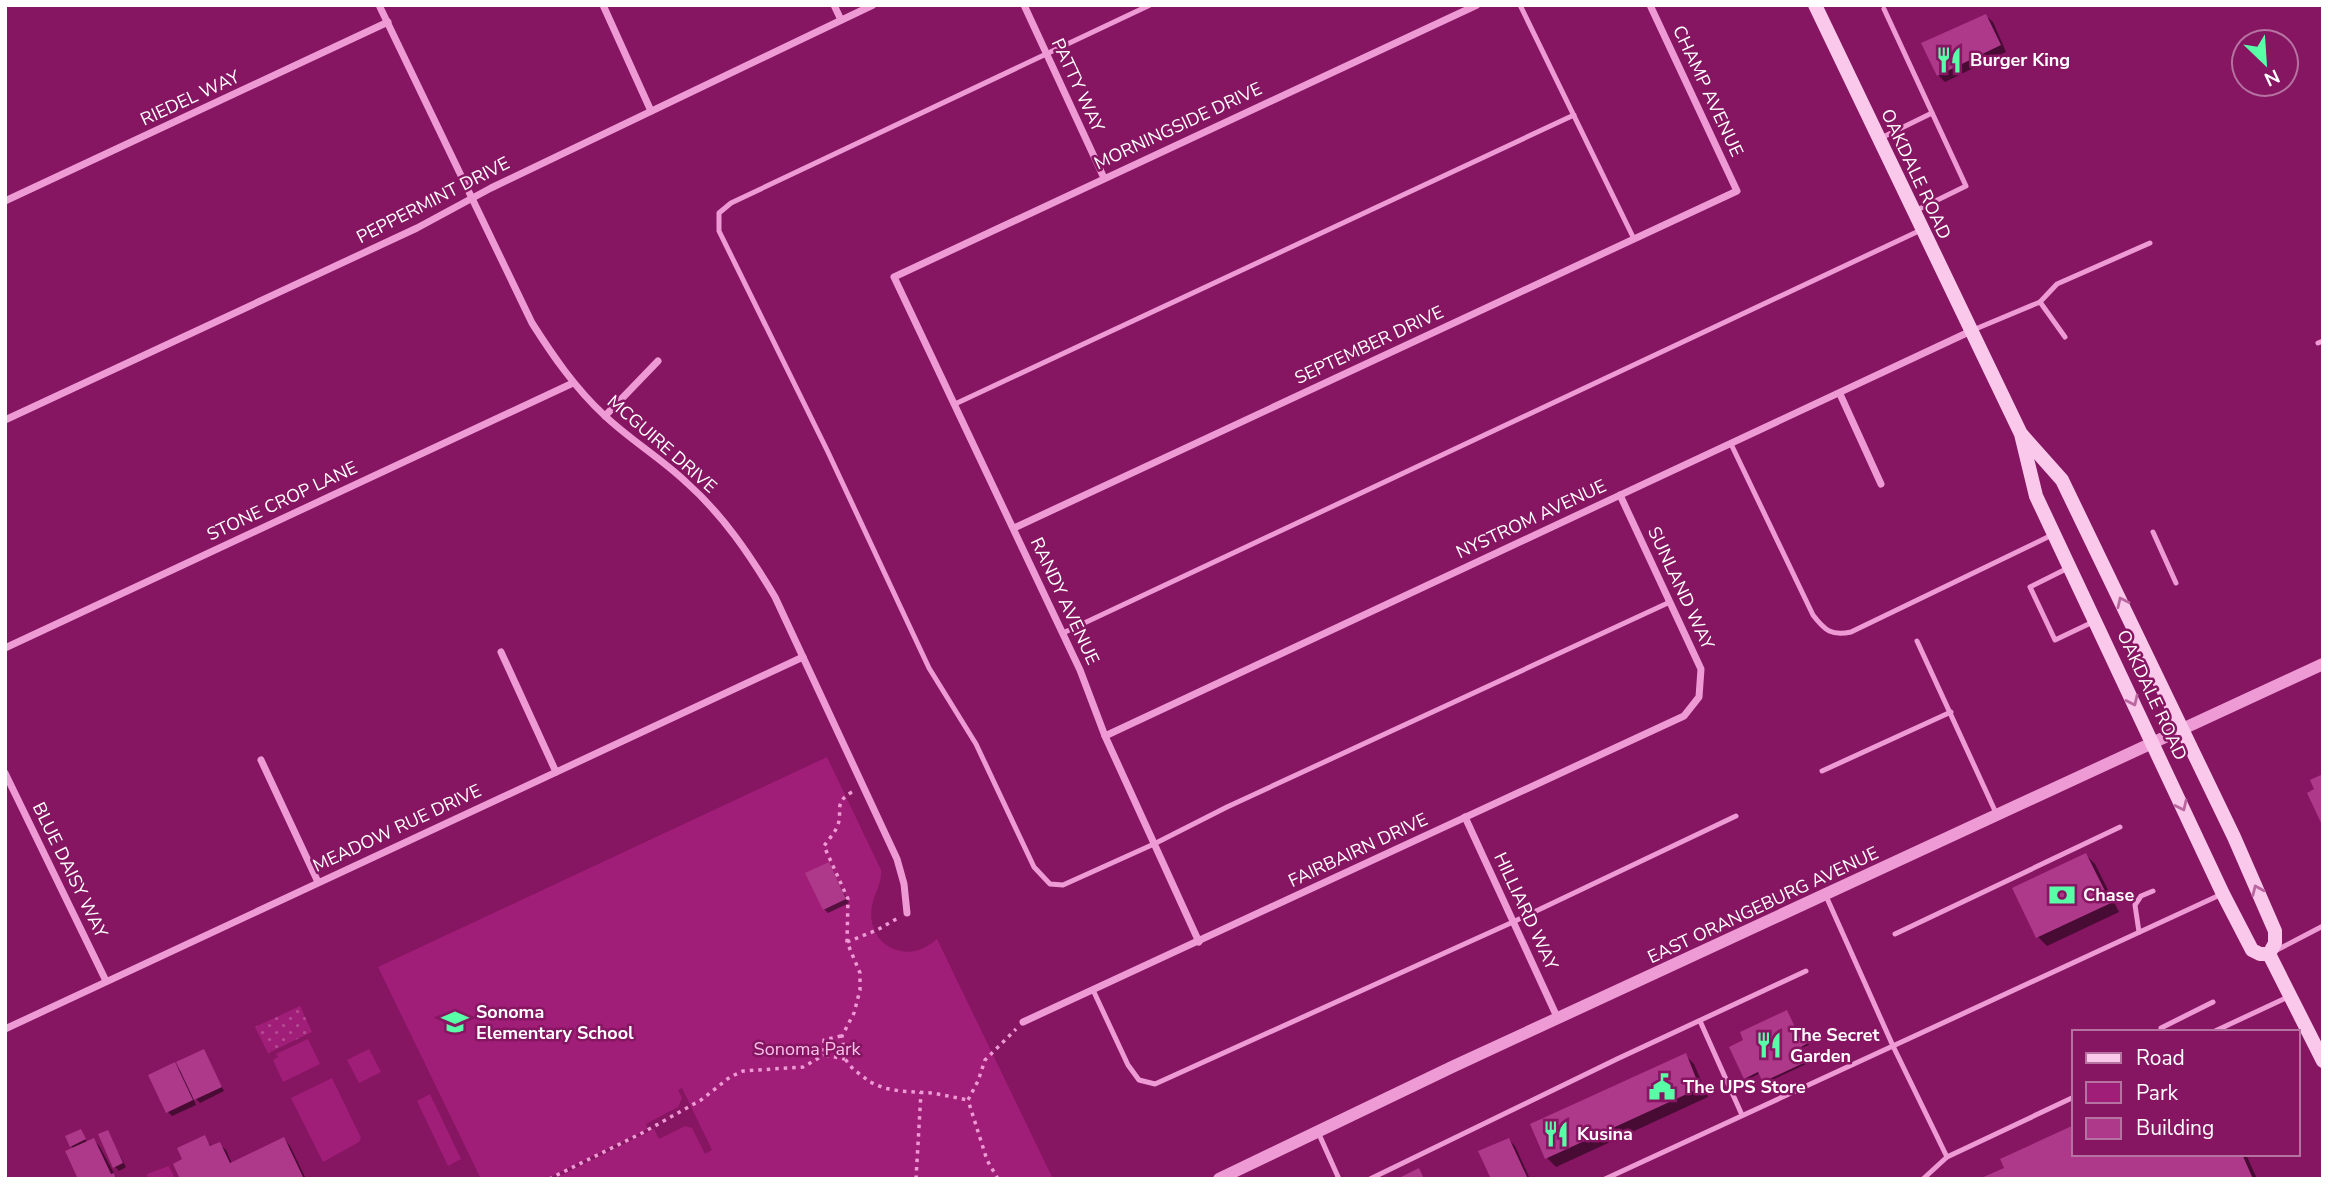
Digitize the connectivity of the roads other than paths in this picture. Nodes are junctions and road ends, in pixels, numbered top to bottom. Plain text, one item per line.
1 (379, 5) edge
2 (603, 5) edge
3 (834, 5) edge
4 (873, 5) edge
5 (1024, 5) edge
6 (1150, 5) edge
7 (1477, 5) edge
8 (1520, 5) edge
9 (1650, 5) edge
10 (1815, 5) edge
11 (1884, 9) dead end
12 (841, 20) junction
13 (387, 22) junction
14 (1047, 56) junction
15 (651, 111) junction
16 (1932, 113) junction
17 (1574, 115) junction
18 (1878, 139) junction
19 (1104, 178) junction
20 (1737, 191) joint
21 (473, 199) junction
22 (5, 201) edge
23 (1913, 212) junction
24 (1921, 230) junction
25 (1634, 239) junction
26 (2150, 243) dead end
27 (894, 277) joint
28 (2040, 302) junction
29 (1971, 331) junction
30 (2065, 337) dead end
31 (658, 361) dead end
32 (573, 383) junction
33 (1840, 394) junction
34 (955, 404) junction
35 (605, 416) junction
36 (5, 420) edge
37 (2021, 434) junction
38 (1731, 444) junction
39 (1881, 484) dead end
40 (1620, 495) junction
41 (1014, 528) junction
42 (2153, 532) dead end
43 (2055, 534) junction
44 (2071, 566) junction
45 (2176, 583) dead end
46 (1670, 602) junction
47 (2096, 621) junction
48 (1063, 633) junction
49 (1917, 641) dead end
50 (5, 648) edge
51 (501, 652) dead end
52 (803, 657) junction
53 (2323, 664) edge
54 (1699, 697) joint
55 (1951, 712) junction
56 (2182, 730) junction
57 (1105, 736) junction
58 (2153, 744) junction
59 (261, 760) dead end
60 (1822, 771) dead end
61 (556, 772) junction
62 (5, 773) edge
63 (1736, 816) dead end
64 (1997, 816) junction
65 (1465, 817) junction
66 (2120, 827) dead end
67 (1154, 844) junction
68 (318, 882) junction
69 (2153, 891) dead end
70 (2223, 894) junction
71 (1825, 895) junction
72 (907, 913) road end
73 (1513, 922) junction
74 (2323, 926) edge
75 (2139, 932) junction
76 (1895, 934) dead end
77 (1199, 942) junction
78 (2270, 954) junction
79 (1806, 971) dead end
80 (106, 981) junction
81 (1093, 990) junction
82 (2291, 996) junction
83 (2213, 1002) dead end
84 (1558, 1018) junction
85 (1700, 1021) junction
86 (1023, 1022) road end
87 (5, 1028) edge
88 (2161, 1028) dead end
89 (2217, 1030) edge
90 (1893, 1046) junction
91 (2323, 1061) edge
92 (2072, 1098) edge
93 (1742, 1115) junction
94 (1318, 1132) junction
95 (1947, 1157) junction
96 (1219, 1179) edge
97 (1339, 1179) edge
98 (1370, 1179) edge
99 (1605, 1179) edge
100 (1923, 1179) edge

1 - 13 street, MCGUIRE DRIVE
2 - 15 street
3 - 12 street
4 - 12 street, PEPPERMINT DRIVE
5 - 14 street, PATTY WAY
6 - 14 lane
7 - 19 street, MORNINGSIDE DRIVE
8 - 17 lane
9 - 20 street, CHAMP AVENUE
10 - 18 main road, OAKDALE ROAD
11 - 16 lane
12 - 15 street, PEPPERMINT DRIVE
13 - 21 street, MCGUIRE DRIVE
13 - 22 street, RIEDEL WAY
14 - 19 street, PATTY WAY
14 - 67 lane
15 - 21 street, PEPPERMINT DRIVE
16 - 18 lane
16 - 23 lane
17 - 25 lane
17 - 34 lane
18 - 23 main road, OAKDALE ROAD
19 - 27 street, MORNINGSIDE DRIVE
20 - 25 street, SEPTEMBER DRIVE
21 - 32 street, MCGUIRE DRIVE
21 - 36 street, PEPPERMINT DRIVE
23 - 24 main road, OAKDALE ROAD
24 - 29 main road, OAKDALE ROAD
24 - 48 lane
25 - 41 street, SEPTEMBER DRIVE
26 - 28 lane
27 - 34 street, RANDY AVENUE
28 - 29 lane
28 - 30 lane
29 - 33 street, NYSTROM AVENUE
29 - 37 main road, OAKDALE ROAD
31 - 35 street
32 - 35 street, MCGUIRE DRIVE
32 - 50 street, STONE CROP LANE
33 - 38 street, NYSTROM AVENUE
33 - 39 street
34 - 41 street, RANDY AVENUE
35 - 52 street, MCGUIRE DRIVE
37 - 43 main road, OAKDALE ROAD
56 -> 37 main road, OAKDALE ROAD
38 - 40 street, NYSTROM AVENUE
38 - 43 lane
40 - 46 street, SUNLAND WAY
40 - 57 street, NYSTROM AVENUE
41 - 48 street, RANDY AVENUE
42 - 45 lane
43 - 44 main road, OAKDALE ROAD
44 - 47 main road, OAKDALE ROAD
44 - 47 lane
46 - 54 street, SUNLAND WAY
46 - 67 lane
47 -> 58 main road, OAKDALE ROAD
48 - 57 street, RANDY AVENUE
49 - 55 lane
51 - 61 street
52 - 61 street, MEADOW RUE DRIVE
52 - 72 street, MCGUIRE DRIVE
53 - 56 street, EAST ORANGEBURG AVENUE
54 - 65 street, FAIRBAIRN DRIVE
55 - 60 lane
55 - 64 lane
56 - 58 street, EAST ORANGEBURG AVENUE
78 -> 56 main road, OAKDALE ROAD
57 - 67 street, RANDY AVENUE
58 - 64 street, EAST ORANGEBURG AVENUE
58 -> 70 main road, OAKDALE ROAD
59 - 68 street
61 - 68 street, MEADOW RUE DRIVE
62 - 80 street, BLUE DAISY WAY
63 - 73 lane
64 - 71 street, EAST ORANGEBURG AVENUE
65 - 73 street, HILLIARD WAY
65 - 77 street, FAIRBAIRN DRIVE
66 - 76 lane
67 - 77 street, RANDY AVENUE
68 - 80 street, MEADOW RUE DRIVE
69 - 75 lane
70 - 75 lane
70 - 78 main road, OAKDALE ROAD
71 - 84 street, EAST ORANGEBURG AVENUE
71 - 90 lane
73 - 81 lane
73 - 84 street, HILLIARD WAY
74 - 78 lane
75 - 90 lane
77 - 81 street, FAIRBAIRN DRIVE
78 - 82 main road, OAKDALE ROAD
79 - 85 lane
80 - 87 street, MEADOW RUE DRIVE
81 - 86 street, FAIRBAIRN DRIVE
82 - 89 lane
82 - 91 main road, OAKDALE ROAD
83 - 88 lane
84 - 94 street, EAST ORANGEBURG AVENUE
85 - 93 lane
85 - 98 lane
90 - 93 lane
90 - 95 lane
92 - 95 lane
93 - 99 lane
94 - 96 street, EAST ORANGEBURG AVENUE
94 - 97 lane
95 - 100 lane

